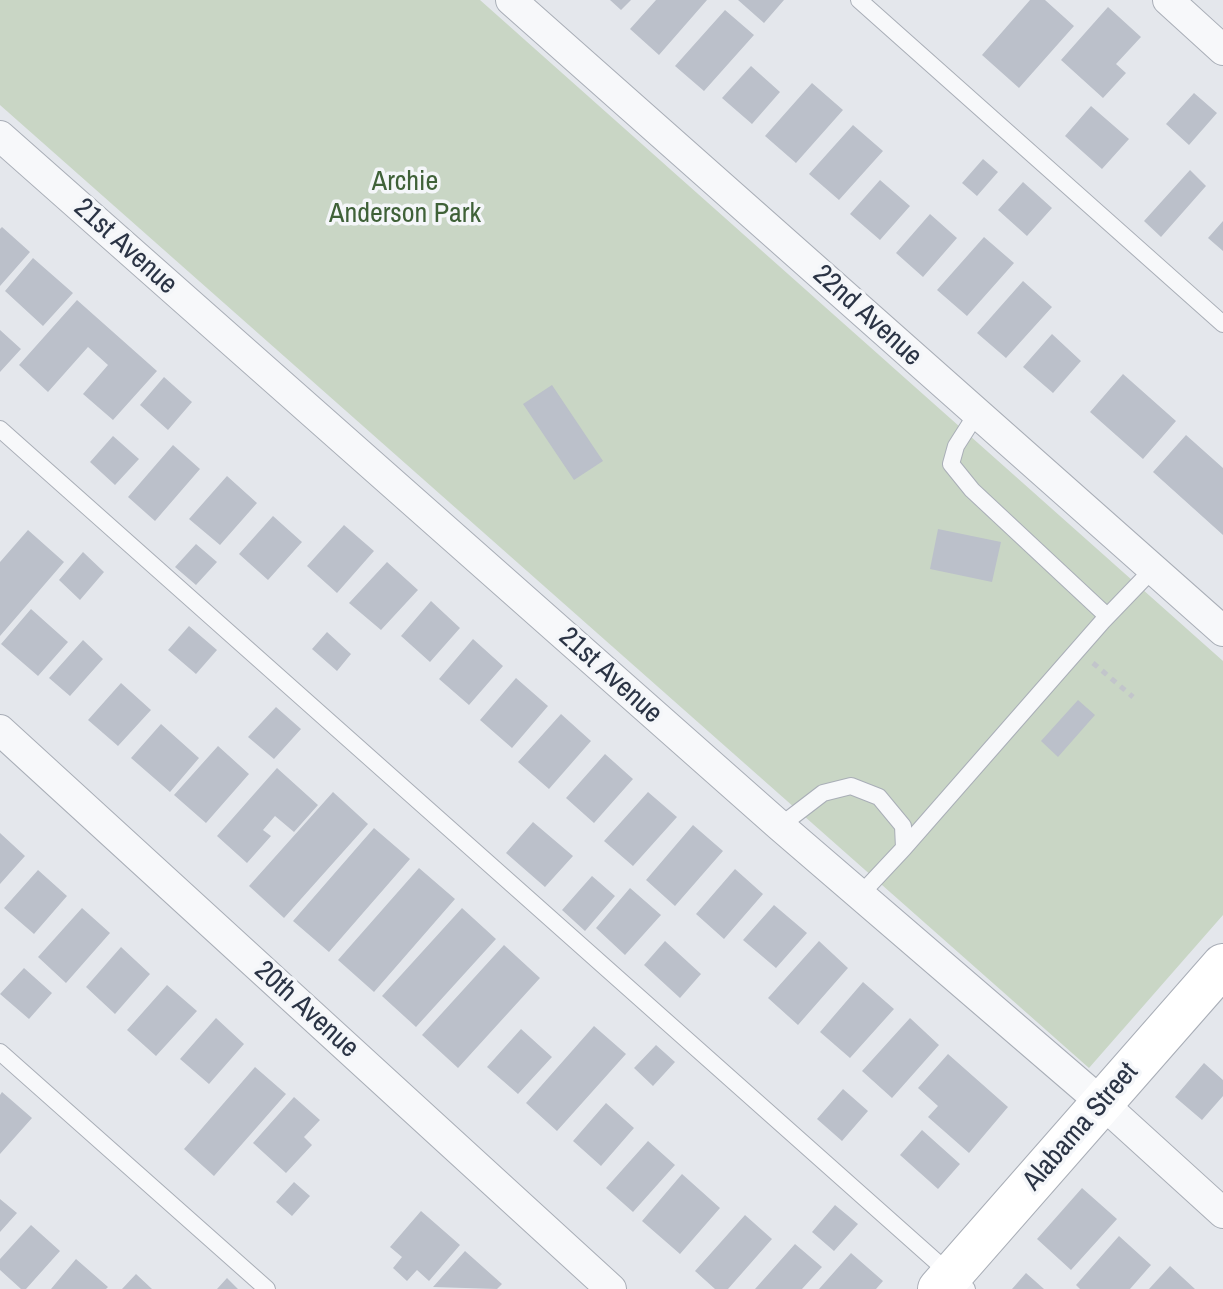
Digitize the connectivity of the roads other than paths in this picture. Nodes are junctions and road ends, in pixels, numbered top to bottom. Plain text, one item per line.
1 (511, 0) edge
2 (859, 0) edge
3 (1168, 0) edge
4 (1223, 50) edge
5 (0, 136) edge
6 (1223, 324) edge
7 (977, 413) junction
8 (0, 429) edge
9 (1153, 569) junction
10 (1107, 616) junction
11 (1223, 631) edge
12 (0, 730) edge
13 (780, 826) junction
14 (904, 848) junction
15 (860, 895) junction
16 (1223, 965) edge
17 (0, 1052) edge
18 (1102, 1103) junction
19 (1223, 1213) edge
20 (952, 1284) edge
21 (267, 1289) edge
22 (611, 1289) edge

1 - 7 street, 22nd Avenue
2 - 6 lane
3 - 4 street
5 - 13 street, 21st Avenue
7 - 9 street, 22nd Avenue
7 - 10 lane
8 - 20 lane
9 - 10 lane
9 - 11 street, 22nd Avenue
10 - 14 lane
12 - 22 street, 20th Avenue
13 - 14 lane
13 - 15 street, 21st Avenue
14 - 15 lane
15 - 18 street, 21st Avenue
16 - 18 street, Alabama Street
17 - 21 lane
18 - 19 street, 21st Avenue
18 - 20 street, Alabama Street

